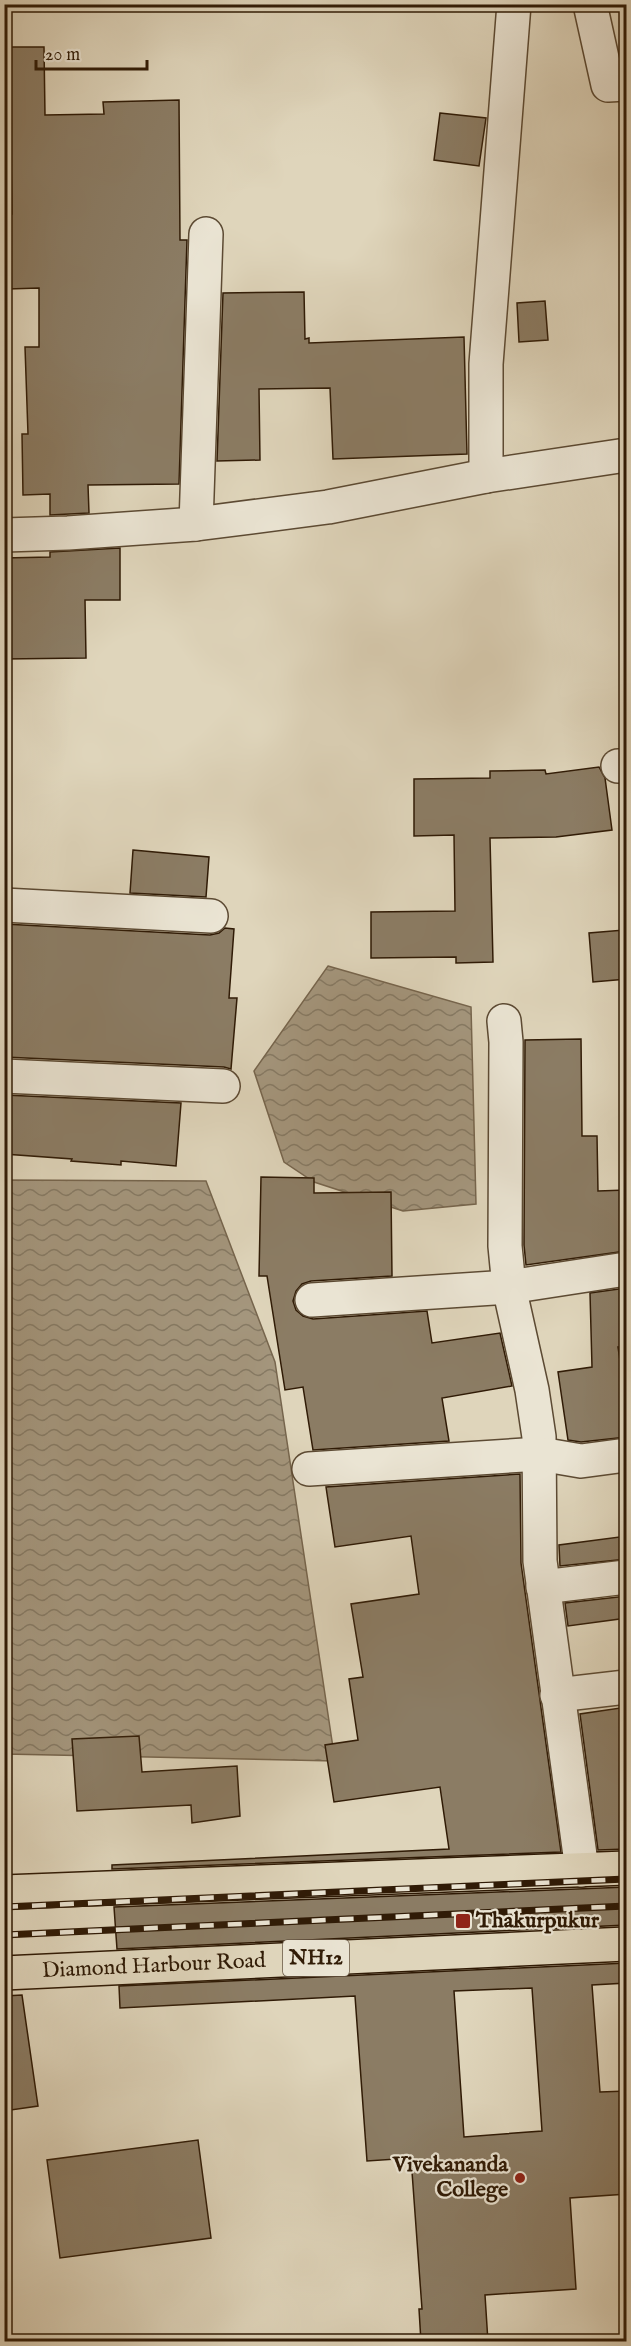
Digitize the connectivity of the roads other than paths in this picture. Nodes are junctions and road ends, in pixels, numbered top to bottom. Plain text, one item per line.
1 (514, 4) edge
2 (590, 4) edge
3 (627, 84) edge
4 (206, 234) dead end
5 (627, 455) edge
6 (486, 476) junction
7 (196, 524) junction
8 (4, 535) edge
9 (4, 905) edge
10 (211, 916) dead end
11 (504, 1021) dead end
12 (4, 1076) edge
13 (223, 1086) dead end
14 (627, 1269) edge
15 (508, 1287) junction
16 (312, 1300) dead end
17 (540, 1454) junction
18 (627, 1455) edge
19 (309, 1469) dead end
20 (627, 1577) edge
21 (543, 1587) junction
22 (627, 1687) edge
23 (557, 1695) junction
24 (627, 1868) edge
25 (582, 1870) junction
26 (4, 1892) edge
27 (627, 1944) edge
28 (4, 1973) edge

1 - 6 street
2 - 3 street
4 - 7 street
5 - 6 street
6 - 7 street
7 - 8 street
9 - 10 street
11 - 15 street
12 - 13 street
14 - 15 street
15 - 16 street
15 - 17 street
17 - 18 street
17 - 19 street
17 - 21 street
20 - 21 street
21 - 23 street
22 - 23 street
23 - 25 street
24 - 25 highway
25 - 26 highway
27 - 28 highway, Diamond Harbour Road / NH12

